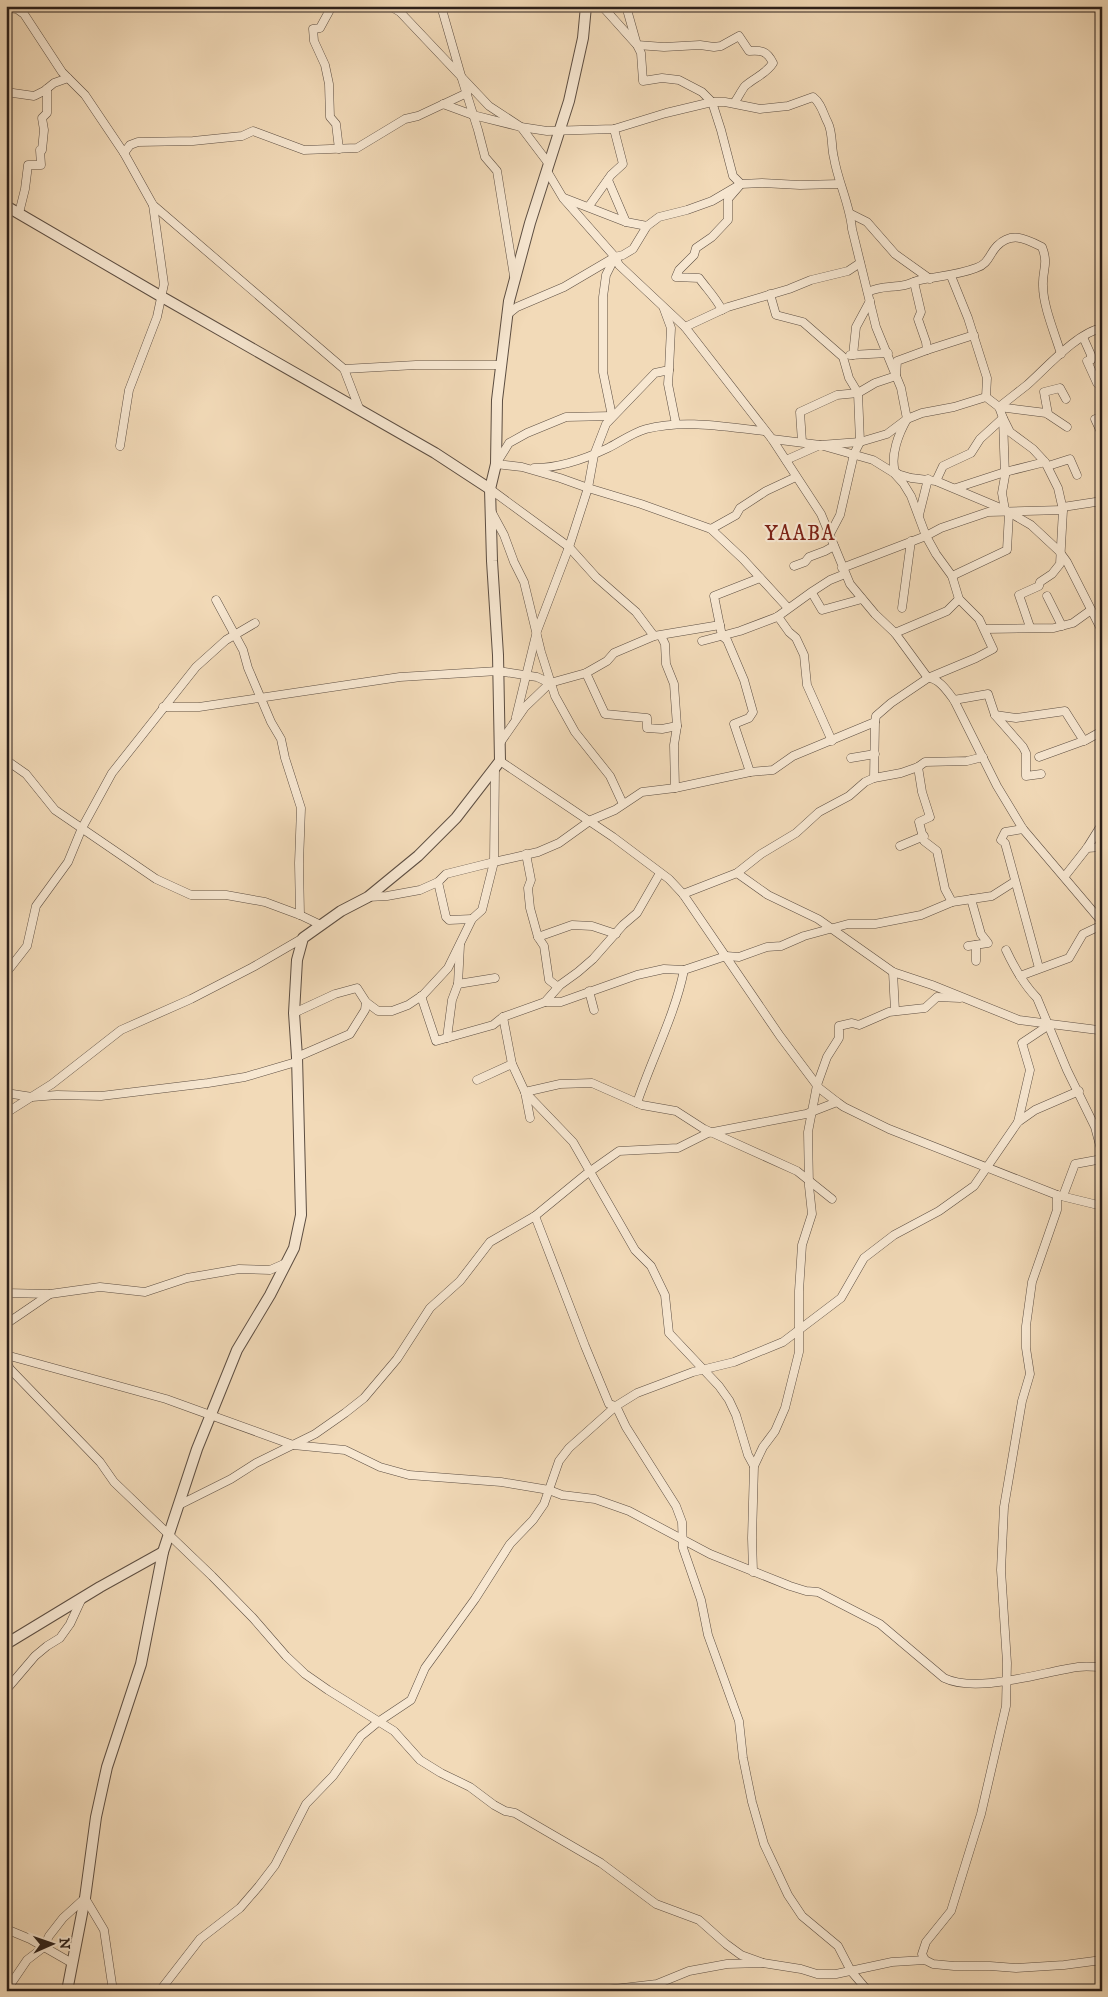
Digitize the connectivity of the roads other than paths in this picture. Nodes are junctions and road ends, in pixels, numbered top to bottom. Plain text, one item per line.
1 (332, 6) edge
2 (390, 6) edge
3 (441, 6) edge
4 (586, 6) edge
5 (602, 6) edge
6 (626, 6) edge
7 (6, 8) edge
8 (637, 45) junction
9 (68, 78) junction
10 (462, 79) junction
11 (47, 89) junction
12 (6, 92) edge
13 (467, 93) junction
14 (712, 102) junction
15 (734, 103) junction
16 (443, 104) junction
17 (474, 115) junction
18 (520, 127) junction
19 (614, 128) junction
20 (561, 131) junction
21 (339, 150) junction
22 (124, 153) junction
23 (548, 167) junction
24 (608, 180) junction
25 (740, 184) junction
26 (840, 184) junction
27 (563, 198) junction
28 (153, 205) junction
29 (6, 206) edge
30 (589, 206) junction
31 (19, 213) junction
32 (851, 214) junction
33 (626, 222) junction
34 (648, 226) junction
35 (615, 257) junction
36 (860, 263) junction
37 (951, 276) junction
38 (514, 278) junction
39 (930, 279) junction
40 (914, 282) junction
41 (868, 292) junction
42 (770, 294) junction
43 (162, 297) junction
44 (870, 301) junction
45 (663, 308) junction
46 (722, 310) junction
47 (508, 314) junction
48 (685, 327) junction
49 (1101, 327) edge
50 (974, 335) junction
51 (1083, 337) junction
52 (927, 350) junction
53 (888, 353) junction
54 (1061, 354) junction
55 (853, 355) junction
56 (843, 358) junction
57 (501, 365) junction
58 (344, 368) junction
59 (669, 370) junction
60 (896, 376) junction
61 (1097, 383) dead end
62 (858, 394) junction
63 (986, 397) junction
64 (1066, 399) dead end
65 (999, 407) junction
66 (359, 408) junction
67 (1048, 414) junction
68 (612, 416) junction
69 (907, 418) junction
70 (1004, 418) junction
71 (1095, 418) dead end
72 (676, 424) junction
73 (1067, 427) dead end
74 (764, 431) junction
75 (1102, 434) edge
76 (772, 439) junction
77 (802, 442) junction
78 (860, 442) junction
79 (820, 445) junction
80 (120, 446) dead end
81 (594, 454) junction
82 (854, 454) junction
83 (786, 460) junction
84 (496, 464) junction
85 (1046, 464) junction
86 (522, 468) junction
87 (1005, 472) junction
88 (895, 473) junction
89 (1077, 476) dead end
90 (796, 477) junction
91 (932, 480) junction
92 (588, 488) junction
93 (956, 488) junction
94 (490, 489) junction
95 (1102, 501) edge
96 (1063, 508) junction
97 (490, 509) junction
98 (1007, 512) junction
99 (918, 515) junction
100 (711, 529) junction
101 (830, 534) junction
102 (926, 536) junction
103 (911, 541) junction
104 (834, 546) junction
105 (569, 547) junction
106 (1060, 551) junction
107 (794, 566) dead end
108 (844, 571) junction
109 (952, 576) junction
110 (760, 578) junction
111 (812, 593) junction
112 (1047, 596) dead end
113 (862, 599) junction
114 (959, 599) junction
115 (216, 600) dead end
116 (788, 608) junction
117 (902, 608) dead end
118 (1091, 610) junction
119 (777, 618) junction
120 (254, 624) dead end
121 (720, 625) junction
122 (1062, 626) junction
123 (1030, 627) junction
124 (985, 629) junction
125 (1102, 631) edge
126 (537, 632) junction
127 (895, 633) junction
128 (235, 635) junction
129 (658, 636) junction
130 (722, 636) junction
131 (702, 641) dead end
132 (498, 671) junction
133 (586, 673) junction
134 (527, 675) junction
135 (928, 678) junction
136 (550, 684) junction
137 (261, 697) junction
138 (954, 700) junction
139 (163, 707) junction
140 (995, 715) junction
141 (516, 718) junction
142 (875, 722) junction
143 (677, 726) junction
144 (1102, 732) edge
145 (1084, 741) junction
146 (832, 742) junction
147 (500, 743) junction
148 (876, 754) junction
149 (983, 757) junction
150 (1038, 757) dead end
151 (851, 758) dead end
152 (6, 760) edge
153 (497, 764) junction
154 (918, 767) junction
155 (750, 772) junction
156 (1041, 774) dead end
157 (874, 778) junction
158 (675, 788) junction
159 (623, 804) junction
160 (590, 820) junction
161 (1102, 824) edge
162 (82, 828) junction
163 (1023, 829) junction
164 (924, 836) junction
165 (900, 846) dead end
166 (1102, 847) edge
167 (1087, 848) junction
168 (526, 854) junction
169 (494, 862) junction
170 (660, 873) junction
171 (737, 873) junction
172 (1065, 876) junction
173 (438, 882) junction
174 (1014, 882) junction
175 (683, 894) junction
176 (368, 897) junction
177 (971, 899) junction
178 (952, 902) junction
179 (300, 915) junction
180 (472, 919) junction
181 (1102, 924) edge
182 (321, 925) junction
183 (833, 929) junction
184 (616, 934) junction
185 (538, 937) junction
186 (302, 938) junction
187 (461, 938) junction
188 (1006, 950) dead end
189 (726, 956) junction
190 (976, 961) dead end
191 (1039, 968) junction
192 (684, 970) junction
193 (893, 972) junction
194 (6, 973) edge
195 (1020, 976) junction
196 (495, 978) dead end
197 (458, 984) junction
198 (558, 987) junction
199 (589, 991) junction
200 (421, 996) junction
201 (960, 998) junction
202 (366, 1002) junction
203 (545, 1002) junction
204 (594, 1010) dead end
205 (895, 1011) junction
206 (294, 1013) junction
207 (503, 1017) junction
208 (1048, 1025) junction
209 (1102, 1033) edge
210 (446, 1038) junction
211 (297, 1060) junction
212 (512, 1064) junction
213 (477, 1080) dead end
214 (816, 1085) junction
215 (1079, 1091) junction
216 (525, 1092) junction
217 (6, 1094) edge
218 (32, 1097) junction
219 (637, 1102) junction
220 (837, 1102) junction
221 (812, 1111) junction
222 (6, 1113) edge
223 (530, 1118) dead end
224 (1018, 1122) junction
225 (1098, 1125) edge
226 (712, 1132) junction
227 (1102, 1153) edge
228 (1102, 1159) edge
229 (988, 1168) junction
230 (590, 1172) junction
231 (809, 1181) junction
232 (1060, 1196) junction
233 (832, 1199) dead end
234 (1102, 1206) edge
235 (534, 1216) junction
236 (286, 1263) junction
237 (6, 1293) edge
238 (50, 1294) junction
239 (6, 1324) edge
240 (800, 1330) junction
241 (6, 1355) edge
242 (6, 1361) edge
243 (703, 1369) junction
244 (616, 1406) junction
245 (211, 1416) junction
246 (293, 1445) junction
247 (754, 1466) junction
248 (549, 1490) junction
249 (179, 1504) junction
250 (169, 1536) junction
251 (682, 1540) junction
252 (163, 1552) junction
253 (753, 1572) junction
254 (82, 1598) junction
255 (6, 1644) edge
256 (1102, 1667) edge
257 (1006, 1681) junction
258 (6, 1690) edge
259 (378, 1722) junction
260 (85, 1898) junction
261 (6, 1929) edge
262 (44, 1947) junction
263 (925, 1960) junction
264 (1102, 1960) edge
265 (72, 1963) junction
266 (763, 1963) junction
267 (851, 1971) junction
268 (6, 1991) edge
269 (67, 1991) edge
270 (113, 1991) edge
271 (157, 1991) edge
272 (597, 1991) edge
273 (868, 1991) edge

1 - 21 street
2 - 10 street
3 - 10 street
4 - 20 street
5 - 8 street
6 - 8 street
7 - 9 street
8 - 14 street
8 - 15 street
9 - 11 street
9 - 22 street
10 - 13 street
10 - 18 street
11 - 12 street
11 - 31 street
13 - 16 street
13 - 17 street
14 - 15 street
14 - 19 street
14 - 25 street
15 - 26 street
16 - 17 street
16 - 21 street
17 - 18 street
17 - 38 street
18 - 20 street
18 - 23 street
19 - 20 street
19 - 24 street
20 - 23 street
21 - 22 street
22 - 28 street
23 - 27 street
23 - 38 street
24 - 30 street
24 - 33 street
25 - 26 street
25 - 34 street
25 - 46 street
26 - 32 street
27 - 30 street
27 - 35 street
28 - 43 street
28 - 58 street
29 - 31 street
30 - 33 street
31 - 43 street
32 - 36 street
32 - 39 street
33 - 34 street
34 - 35 street
35 - 45 street
35 - 47 street
35 - 68 street
36 - 41 street
36 - 42 street
37 - 39 street
37 - 50 street
37 - 54 street
38 - 47 street
39 - 40 street
40 - 41 street
40 - 52 street
41 - 44 street
42 - 46 street
42 - 56 street
43 - 66 street
43 - 80 street
44 - 53 street
44 - 55 street
45 - 48 street
45 - 59 street
46 - 48 street
47 - 57 street
48 - 74 street
49 - 51 street
50 - 52 street
50 - 63 street
51 - 54 street
51 - 61 street
52 - 60 street
53 - 55 street
53 - 60 street
54 - 65 street
55 - 56 street
56 - 62 street
57 - 58 street
57 - 84 street
58 - 66 street
59 - 68 street
59 - 72 street
60 - 62 street
60 - 69 street
62 - 77 street
62 - 78 street
63 - 65 street
63 - 69 street
64 - 67 street
65 - 67 street
65 - 70 street
66 - 94 street
67 - 73 street
68 - 81 street
68 - 84 street
69 - 78 street
69 - 88 street
70 - 85 street
70 - 87 street
70 - 91 street
71 - 75 street
72 - 74 street
72 - 81 street
74 - 76 street
76 - 77 street
76 - 83 street
77 - 79 street
78 - 79 street
78 - 82 street
79 - 82 street
79 - 83 street
81 - 86 street
81 - 92 street
82 - 88 street
82 - 101 street
83 - 90 street
84 - 86 street
84 - 94 street
85 - 87 street
85 - 89 street
85 - 96 street
86 - 92 street
87 - 93 street
87 - 98 street
88 - 91 street
88 - 99 street
90 - 100 street
90 - 101 street
91 - 93 street
91 - 99 street
92 - 100 street
92 - 105 street
93 - 98 street
94 - 97 street
94 - 105 street
95 - 96 street
96 - 98 street
96 - 106 street
97 - 126 street
97 - 132 street
98 - 102 street
98 - 106 street
98 - 109 street
99 - 102 street
100 - 110 street
101 - 104 street
102 - 103 street
102 - 109 street
103 - 108 street
103 - 117 street
104 - 107 street
104 - 108 street
105 - 126 street
105 - 129 street
106 - 118 street
106 - 123 street
108 - 111 street
108 - 113 street
109 - 114 street
110 - 116 street
110 - 121 street
111 - 113 street
111 - 116 street
112 - 122 street
113 - 127 street
114 - 124 street
114 - 127 street
115 - 128 street
116 - 119 street
118 - 122 street
118 - 125 street
119 - 130 street
119 - 146 street
120 - 128 street
121 - 129 street
121 - 130 street
122 - 123 street
123 - 124 street
124 - 135 street
126 - 134 street
126 - 136 street
127 - 135 street
128 - 137 street
128 - 139 street
129 - 133 street
129 - 143 street
130 - 131 street
130 - 155 street
132 - 134 street
132 - 137 street
132 - 147 street
133 - 136 street
133 - 143 street
134 - 136 street
134 - 141 street
135 - 138 street
135 - 142 street
136 - 141 street
136 - 159 street
137 - 139 street
137 - 179 street
138 - 140 street
138 - 149 street
139 - 162 street
140 - 145 street
140 - 156 street
141 - 147 street
142 - 146 street
142 - 148 street
143 - 158 street
144 - 145 street
145 - 150 street
146 - 155 street
147 - 153 street
148 - 151 street
148 - 157 street
149 - 154 street
149 - 163 street
152 - 162 street
153 - 160 street
153 - 169 street
153 - 176 street
154 - 157 street
154 - 164 street
155 - 158 street
157 - 171 street
158 - 159 street
159 - 160 street
160 - 168 street
160 - 170 street
161 - 167 street
162 - 179 street
162 - 194 street
163 - 172 street
163 - 174 street
164 - 165 street
164 - 178 street
166 - 167 street
167 - 172 street
168 - 169 street
168 - 185 street
169 - 173 street
169 - 180 street
170 - 175 street
170 - 184 street
171 - 175 street
171 - 183 street
172 - 181 street
173 - 176 street
173 - 180 street
174 - 177 street
174 - 191 street
175 - 189 street
176 - 182 street
177 - 178 street
177 - 190 street
178 - 183 street
179 - 182 street
180 - 187 street
181 - 191 street
182 - 186 street
183 - 189 street
183 - 193 street
184 - 185 street
184 - 198 street
185 - 198 street
186 - 206 street
186 - 218 street
187 - 197 street
187 - 200 street
188 - 195 street
189 - 192 street
189 - 214 street
191 - 195 street
192 - 199 street
192 - 219 street
193 - 201 street
193 - 205 street
195 - 208 street
196 - 197 street
197 - 210 street
198 - 203 street
199 - 203 street
199 - 204 street
200 - 202 street
200 - 210 street
201 - 205 street
201 - 208 street
202 - 206 street
202 - 211 street
203 - 207 street
205 - 214 street
206 - 211 street
207 - 210 street
207 - 212 street
208 - 209 street
208 - 215 street
208 - 224 street
211 - 218 street
211 - 236 street
212 - 213 street
212 - 216 street
214 - 220 street
214 - 221 street
215 - 224 street
215 - 225 street
216 - 219 street
216 - 223 street
216 - 230 street
217 - 218 street
218 - 222 street
219 - 226 street
220 - 221 street
220 - 229 street
221 - 226 street
221 - 231 street
224 - 229 street
225 - 227 street
226 - 230 street
226 - 231 street
228 - 232 street
229 - 232 street
229 - 240 street
230 - 235 street
230 - 243 street
231 - 233 street
231 - 240 street
232 - 234 street
232 - 257 street
235 - 244 street
235 - 246 street
236 - 238 street
236 - 245 street
237 - 238 street
238 - 239 street
240 - 243 street
240 - 247 street
241 - 245 street
242 - 250 street
243 - 244 street
243 - 247 street
244 - 248 street
244 - 251 street
245 - 246 street
245 - 249 street
246 - 248 street
246 - 249 street
247 - 253 street
248 - 251 street
248 - 259 street
249 - 250 street
250 - 252 street
250 - 259 street
251 - 253 street
251 - 267 street
252 - 254 street
252 - 260 street
253 - 257 street
254 - 255 street
254 - 258 street
256 - 257 street
257 - 263 street
259 - 266 street
259 - 271 street
260 - 262 street
260 - 265 street
260 - 270 street
261 - 262 street
262 - 265 street
262 - 268 street
263 - 264 street
263 - 267 street
265 - 269 street
266 - 267 street
266 - 272 street
267 - 273 street

